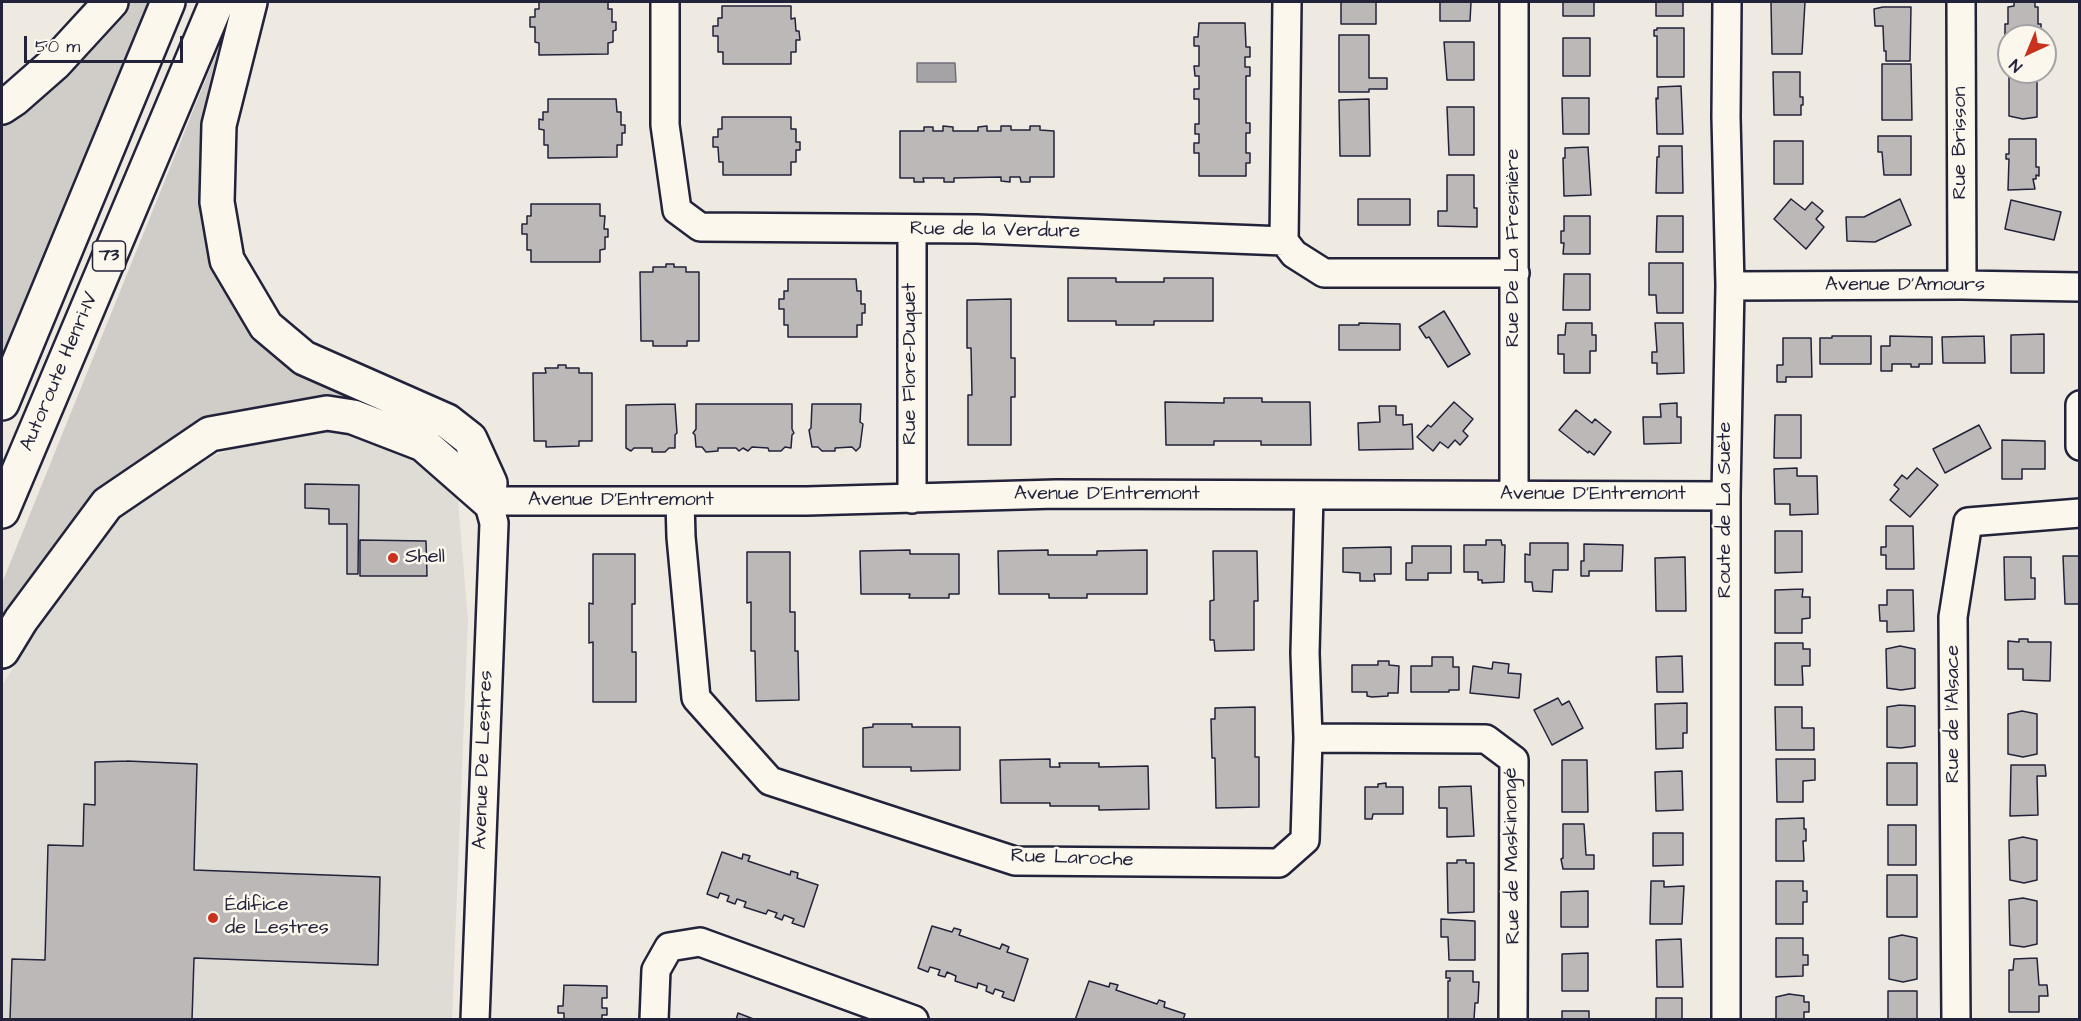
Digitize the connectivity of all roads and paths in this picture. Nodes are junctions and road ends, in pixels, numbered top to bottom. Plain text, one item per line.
1 (111, 2) edge
2 (168, 2) edge
3 (216, 2) edge
4 (250, 2) edge
5 (665, 2) edge
6 (1287, 2) edge
7 (1514, 2) edge
8 (1727, 2) edge
9 (1961, 2) edge
10 (2, 106) edge
11 (912, 229) junction
12 (1284, 241) junction
13 (1515, 273) junction
14 (1962, 285) junction
15 (1730, 286) junction
16 (2079, 287) edge
17 (2, 403) edge
18 (2079, 405) edge
19 (2079, 446) edge
20 (1514, 494) junction
21 (1309, 495) junction
22 (1726, 496) junction
23 (912, 499) junction
24 (488, 501) junction
25 (680, 501) junction
26 (2, 511) edge
27 (2079, 513) edge
28 (2, 651) edge
29 (1308, 738) junction
30 (475, 1020) edge
31 (654, 1020) edge
32 (914, 1020) edge
33 (1513, 1020) edge
34 (1726, 1020) edge
35 (1956, 1020) edge

1 - 10 highway
2 - 17 highway, 73
3 - 26 highway, Autoroute Henri-IV / 73
4 - 24 highway
5 - 11 street, Rue de la Verdure
6 - 12 street
7 - 13 street, Rue De La Fresnière
8 - 15 street, Route de La Suète
9 - 14 street, Rue Brisson
11 - 12 street, Rue de la Verdure
11 - 23 street, Rue Flore-Duquet
12 - 13 street
13 - 20 street, Rue De La Fresnière
14 - 15 street, Avenue D'Amours
14 - 16 street, Avenue D'Amours
15 - 22 street, Route de La Suète
18 - 19 street
20 - 21 street, Avenue D'Entremont
20 - 22 street, Avenue D'Entremont
21 - 23 street, Avenue D'Entremont
21 - 29 street, Rue Laroche
22 - 34 street, Route de La Suète
23 - 25 street, Avenue D'Entremont
24 - 25 street, Avenue D'Entremont
24 - 28 highway
24 - 30 street, Avenue De Lestres
25 - 29 street, Rue Laroche
27 - 35 street, Rue de l'Alsace
29 - 33 street, Rue de Maskinongé
31 - 32 street

